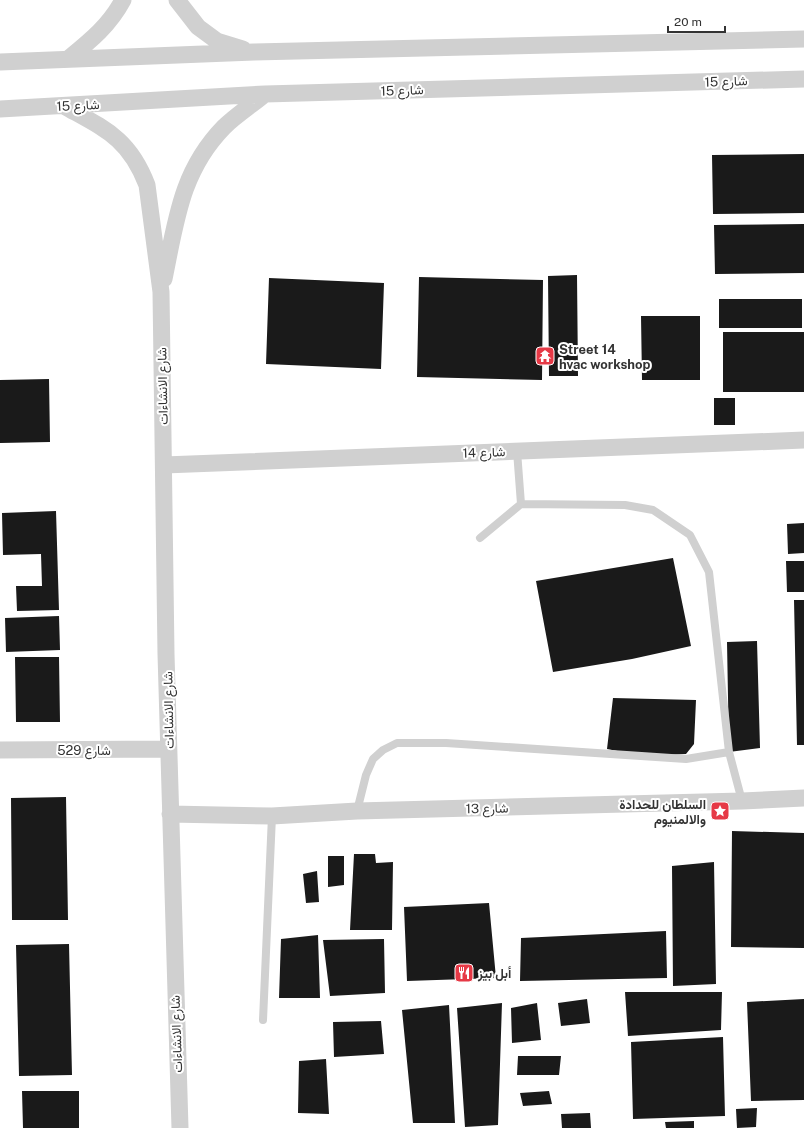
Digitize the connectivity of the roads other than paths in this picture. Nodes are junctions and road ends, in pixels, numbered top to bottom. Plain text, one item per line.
1 (123, 0) edge
2 (177, 0) edge
3 (804, 39) edge
4 (254, 52) junction
5 (68, 60) junction
6 (0, 62) edge
7 (804, 79) edge
8 (265, 94) junction
9 (64, 106) junction
10 (0, 109) edge
11 (161, 292) junction
12 (804, 440) edge
13 (517, 451) junction
14 (164, 465) junction
15 (521, 504) junction
16 (480, 538) dead end
17 (168, 749) junction
18 (0, 750) edge
19 (729, 752) junction
20 (804, 798) edge
21 (742, 801) junction
22 (357, 811) junction
23 (170, 814) junction
24 (272, 816) junction
25 (263, 1020) dead end
26 (180, 1128) edge

1 - 5 street
2 - 4 street
3 - 4 street
4 - 5 street
5 - 6 street
7 - 8 street, شارع 15
8 - 9 street, شارع 15
8 - 11 street, شارع الانشاءات
9 - 10 street, شارع 15
9 - 11 street, شارع الانشاءات
11 - 14 street, شارع الانشاءات
12 - 13 street, شارع 14
13 - 14 street, شارع 14
13 - 15 lane
14 - 17 street, شارع الانشاءات
15 - 16 lane
15 - 19 lane
17 - 18 street, شارع 529
17 - 23 street, شارع الانشاءات
19 - 21 lane
19 - 22 lane
20 - 21 street, شارع 13
21 - 22 street, شارع 13
22 - 24 street, شارع 13
23 - 24 street, شارع 13
23 - 26 street, شارع الانشاءات
24 - 25 lane

